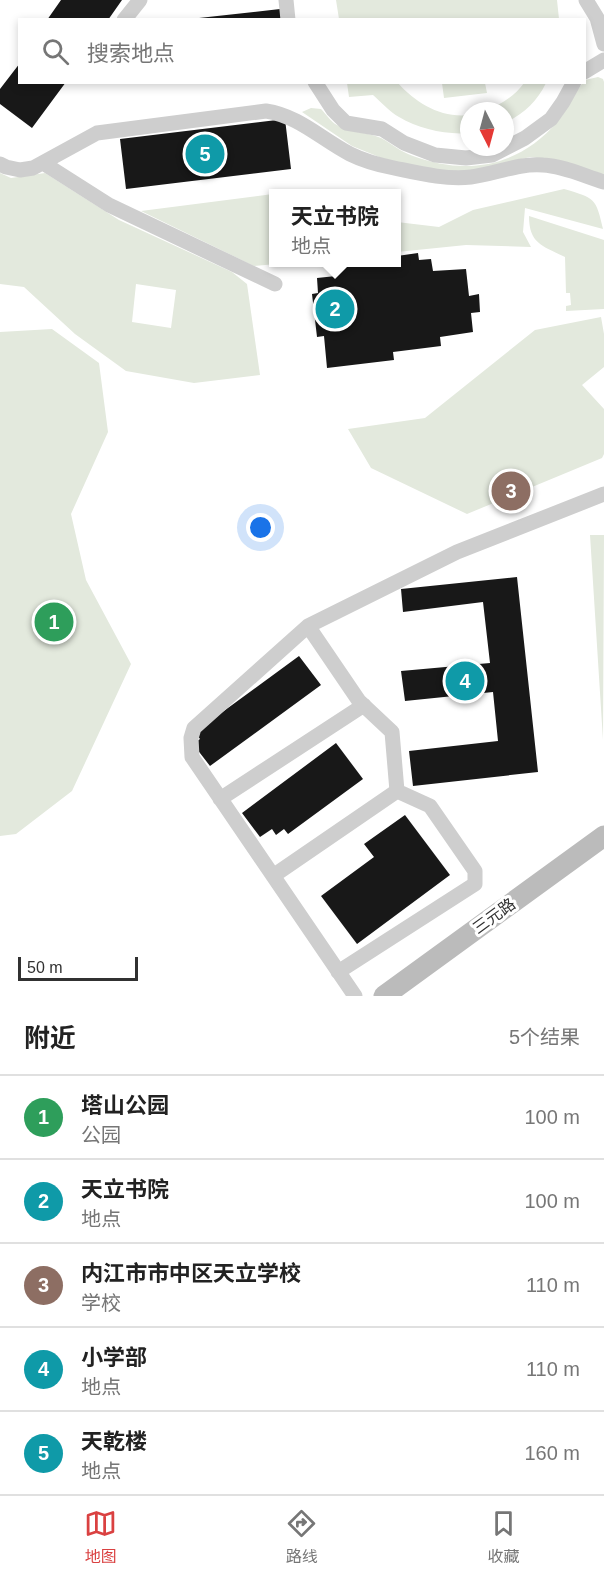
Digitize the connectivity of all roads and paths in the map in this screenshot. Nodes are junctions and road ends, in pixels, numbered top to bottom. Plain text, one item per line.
1 (140, 0) edge
2 (286, 0) edge
3 (586, 0) edge
4 (126, 18) edge
5 (288, 18) edge
6 (604, 44) edge
7 (604, 60) edge
8 (586, 71) edge
9 (316, 84) edge
10 (573, 84) edge
11 (43, 163) junction
12 (0, 164) edge
13 (604, 182) edge
14 (275, 284) dead end
15 (604, 494) edge
16 (308, 626) junction
17 (364, 705) junction
18 (397, 791) junction
19 (220, 799) junction
20 (604, 836) edge
21 (273, 876) junction
22 (339, 972) junction
23 (355, 996) edge
24 (384, 996) edge

1 - 4 street
2 - 5 street
3 - 6 street
7 - 8 street
9 - 10 street
11 - 12 street
11 - 13 street
11 - 14 street
15 - 16 street
16 - 17 street
16 - 19 street
17 - 18 street
17 - 19 street
18 - 21 street
18 - 22 street
19 - 21 street
20 - 24 main road, 三元路
21 - 22 street
22 - 23 street

